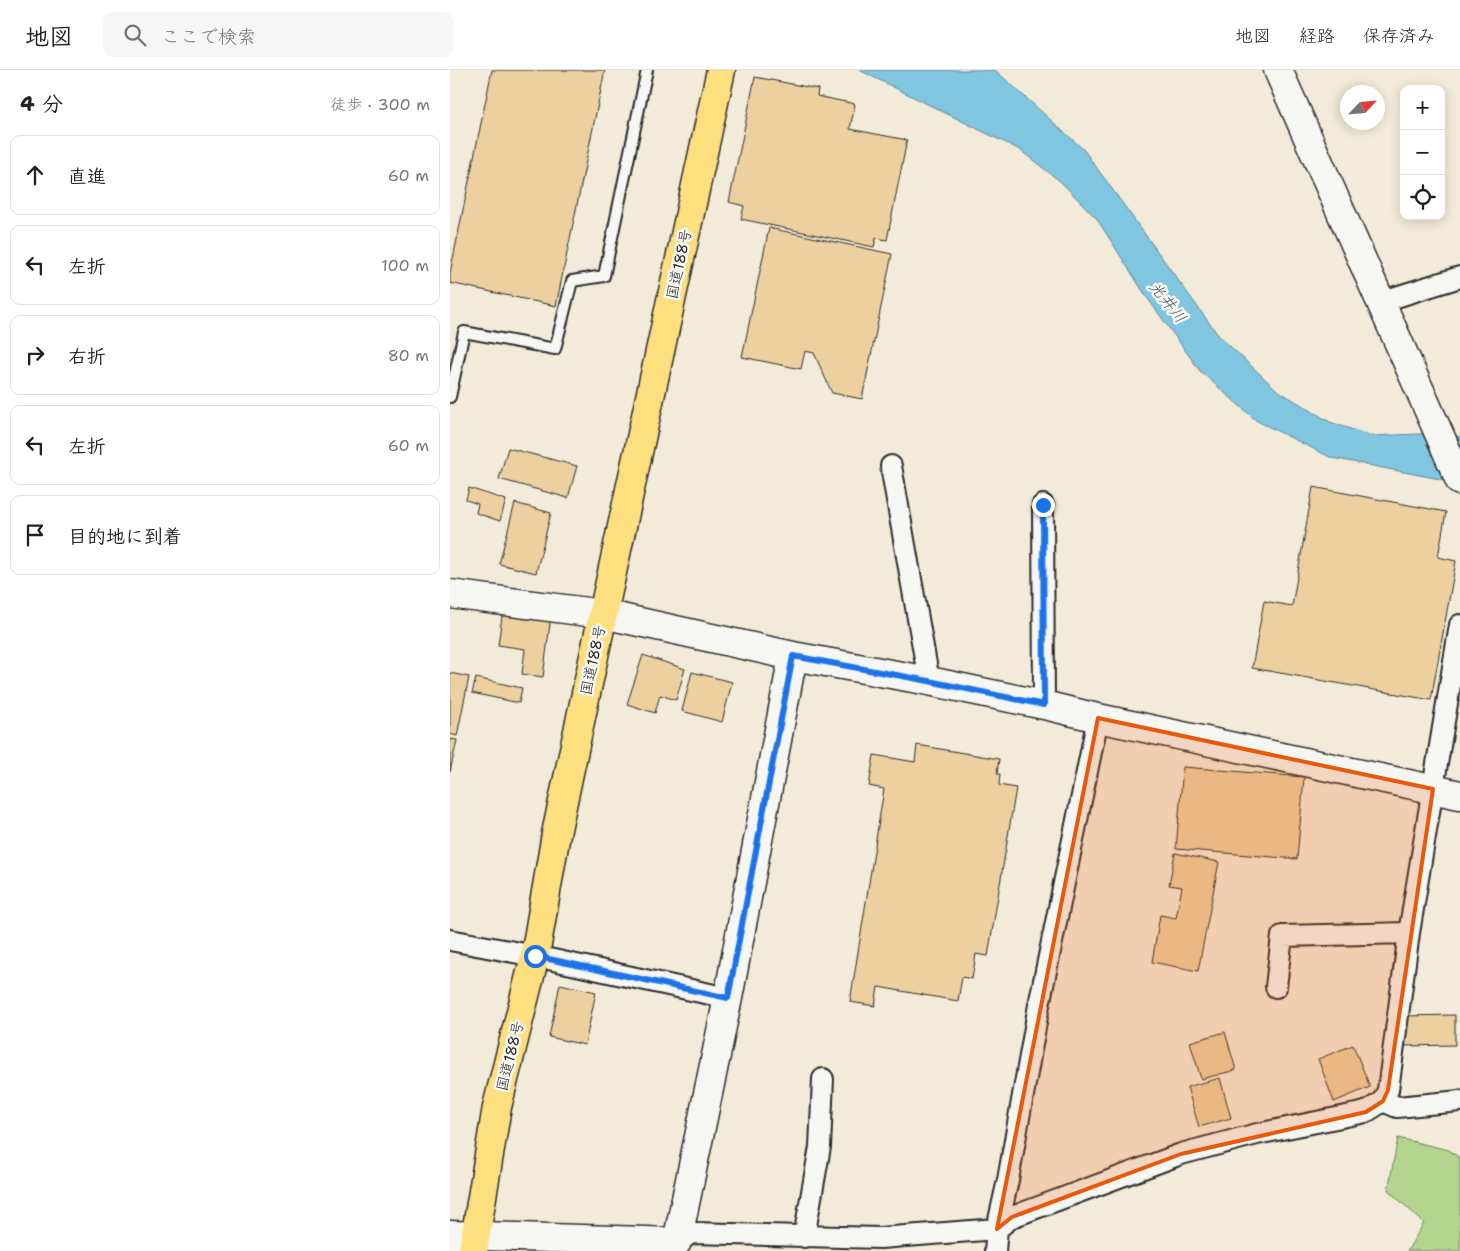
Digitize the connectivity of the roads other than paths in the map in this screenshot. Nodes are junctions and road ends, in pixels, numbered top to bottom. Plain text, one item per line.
1 (647, 70) edge
2 (722, 70) edge
3 (1278, 70) edge
4 (1460, 277) edge
5 (1380, 302) junction
6 (450, 397) edge
7 (891, 466) dead end
8 (1460, 481) edge
9 (1043, 505) dead end
10 (450, 594) edge
11 (603, 614) junction
12 (1460, 625) edge
13 (793, 656) junction
14 (929, 681) junction
15 (1044, 705) junction
16 (1098, 718) junction
17 (1433, 789) junction
18 (1460, 795) edge
19 (1409, 933) junction
20 (450, 940) edge
21 (535, 956) junction
22 (1276, 987) dead end
23 (728, 998) junction
24 (823, 1079) dead end
25 (1382, 1101) junction
26 (1460, 1101) edge
27 (997, 1230) junction
28 (804, 1236) junction
29 (466, 1241) edge
30 (676, 1246) edge
31 (995, 1251) edge

1 - 6 lane
2 - 11 highway, 国道188号
3 - 5 street
4 - 5 street
5 - 8 street
7 - 14 street
9 - 15 street
10 - 11 street
11 - 13 street
11 - 21 highway, 国道188号
12 - 17 street
13 - 14 street
13 - 23 street
14 - 15 street
15 - 16 street
16 - 17 street
16 - 27 street
17 - 18 street
17 - 19 street
19 - 22 street
19 - 25 street
20 - 21 street
21 - 23 street
21 - 29 highway, 国道188号
23 - 30 street
24 - 28 street
25 - 26 street
25 - 27 street
27 - 28 street
27 - 31 street
28 - 30 street
29 - 30 street

